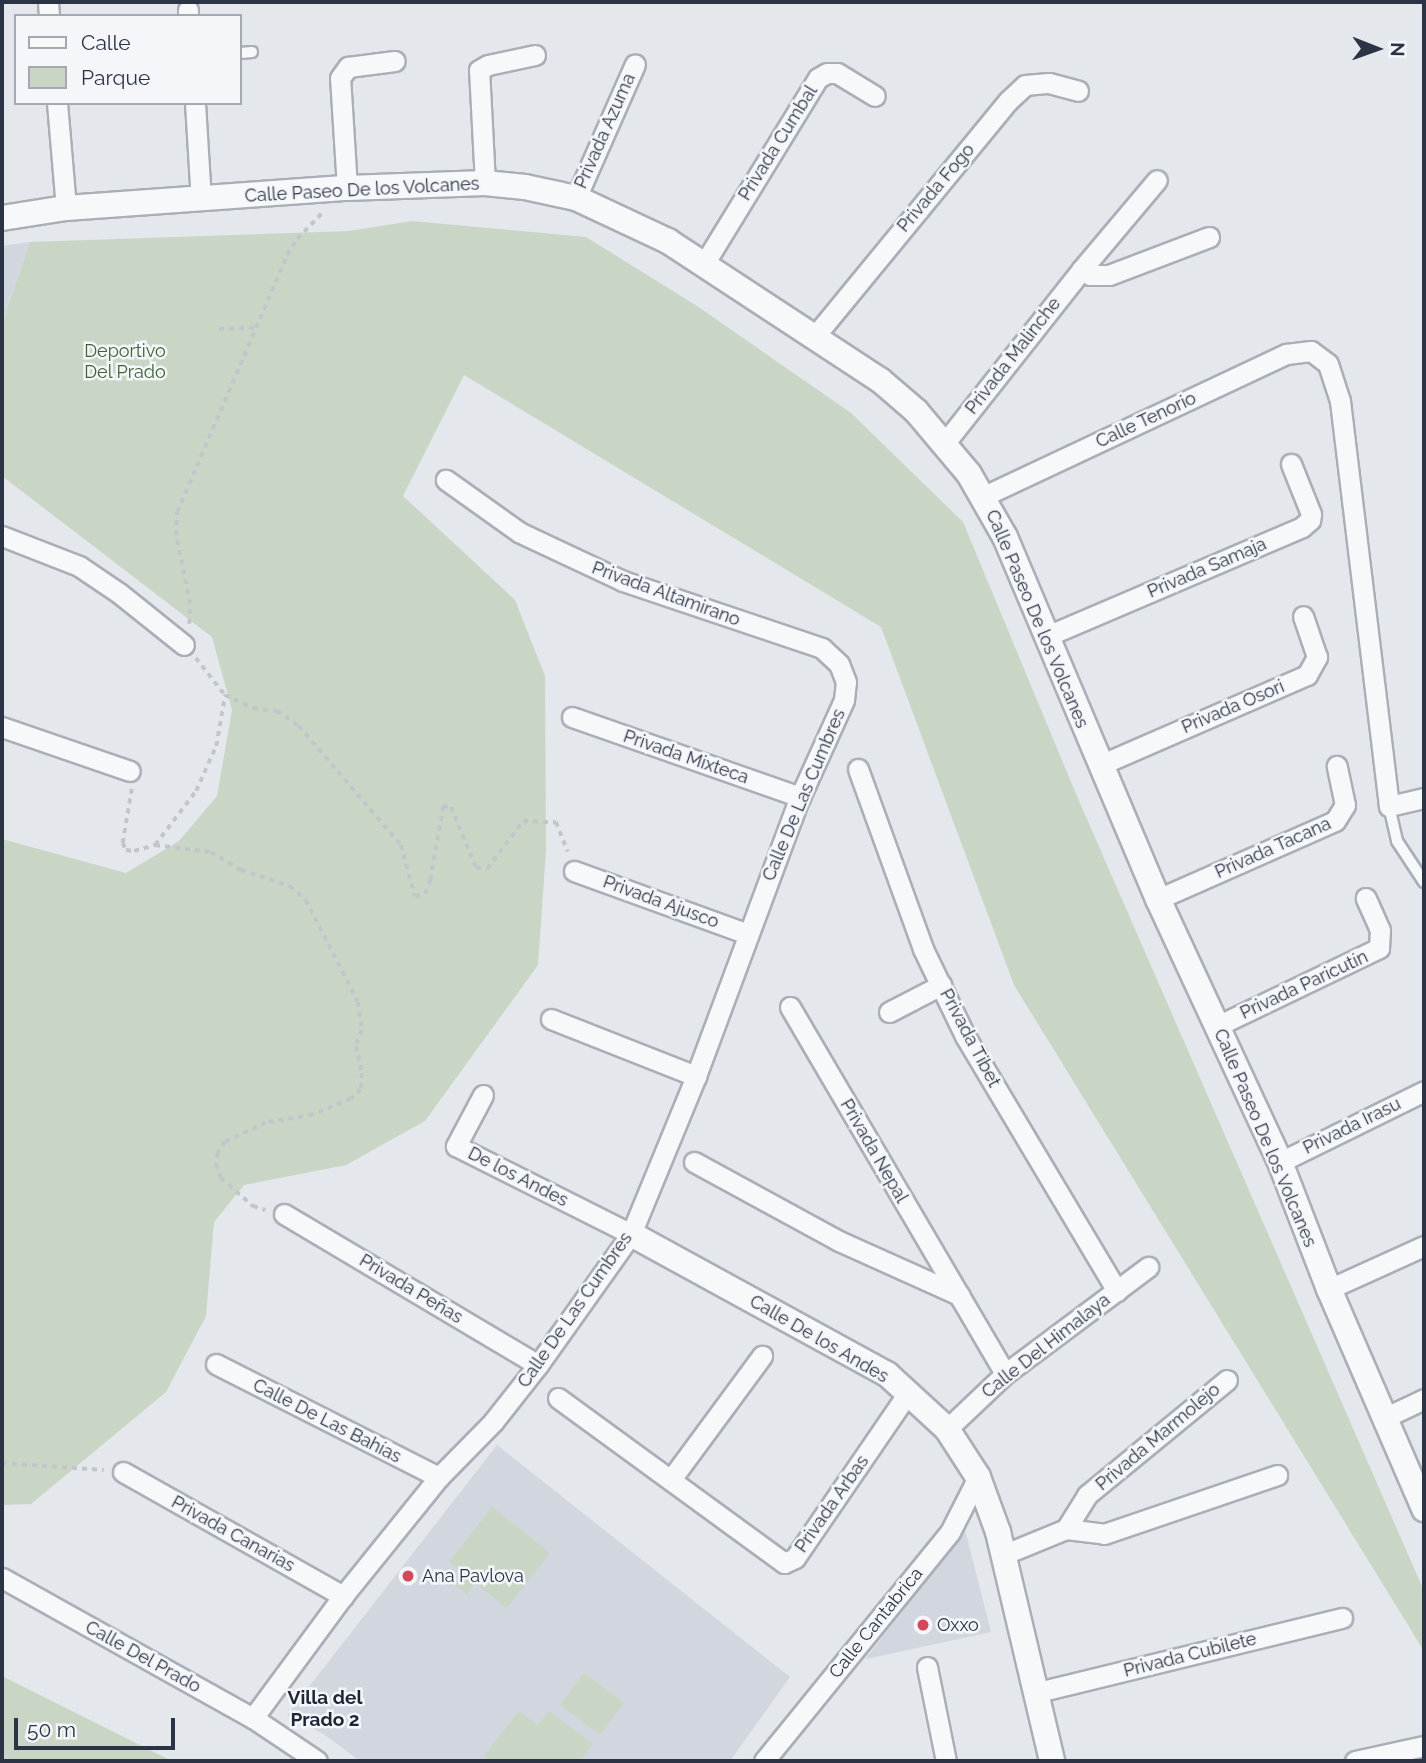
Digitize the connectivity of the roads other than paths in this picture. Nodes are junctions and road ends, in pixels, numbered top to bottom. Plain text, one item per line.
1 (252, 52) dead end
2 (242, 53) edge
3 (535, 55) dead end
4 (395, 61) dead end
5 (635, 64) dead end
6 (1078, 91) dead end
7 (875, 96) dead end
8 (57, 105) edge
9 (195, 105) edge
10 (1157, 180) dead end
11 (485, 183) junction
12 (347, 188) junction
13 (576, 198) junction
14 (201, 200) junction
15 (66, 208) junction
16 (2, 218) edge
17 (1209, 237) dead end
18 (704, 264) junction
19 (1082, 269) junction
20 (816, 336) junction
21 (944, 444) junction
22 (1291, 464) dead end
23 (446, 480) dead end
24 (984, 496) junction
25 (2, 536) edge
26 (1303, 616) dead end
27 (1047, 636) junction
28 (184, 645) road end
29 (846, 682) joint
30 (572, 717) dead end
31 (2, 727) edge
32 (1100, 765) junction
33 (1337, 766) dead end
34 (858, 769) dead end
35 (130, 771) road end
36 (800, 797) junction
37 (1424, 798) edge
38 (1389, 806) junction
39 (574, 871) road end
40 (1424, 883) edge
41 (1366, 898) dead end
42 (1158, 899) junction
43 (748, 934) junction
44 (941, 985) junction
45 (789, 1007) dead end
46 (889, 1012) dead end
47 (551, 1019) dead end
48 (1217, 1026) junction
49 (696, 1076) junction
50 (1424, 1091) edge
51 (484, 1095) dead end
52 (1280, 1161) junction
53 (694, 1162) dead end
54 (284, 1214) road end
55 (631, 1234) junction
56 (1424, 1246) edge
57 (1148, 1267) dead end
58 (1329, 1289) junction
59 (1116, 1291) junction
60 (958, 1295) junction
61 (762, 1356) dead end
62 (216, 1364) dead end
63 (538, 1364) junction
64 (1004, 1374) junction
65 (1227, 1380) dead end
66 (908, 1393) junction
67 (558, 1398) dead end
68 (1424, 1399) edge
69 (1386, 1417) junction
70 (947, 1429) junction
71 (123, 1472) road end
72 (1277, 1475) dead end
73 (439, 1477) junction
74 (978, 1478) junction
75 (672, 1479) junction
76 (1424, 1509) edge
77 (1066, 1529) junction
78 (1005, 1555) junction
79 (2, 1578) edge
80 (343, 1595) junction
81 (1342, 1618) dead end
82 (927, 1667) dead end
83 (1038, 1692) junction
84 (253, 1718) junction
85 (1424, 1746) edge
86 (317, 1761) edge
87 (764, 1761) edge
88 (946, 1761) edge
89 (1052, 1761) edge
90 (1354, 1761) edge

1 - 2 lane
3 - 11 street
4 - 12 street
5 - 13 street, Privada Azuma
6 - 20 street, Privada Fogo
7 - 18 street, Privada Cumbal
8 - 15 street
9 - 14 street
10 - 19 street, Privada Malinche
11 - 12 street, Calle Paseo De los Volcanes
11 - 13 street, Calle Paseo De los Volcanes
12 - 14 street, Calle Paseo De los Volcanes
13 - 18 street, Calle Paseo De los Volcanes
14 - 15 street, Calle Paseo De los Volcanes
15 - 16 street, Calle Paseo De los Volcanes
17 - 19 street
18 - 20 street, Calle Paseo De los Volcanes
19 - 21 street, Privada Malinche
20 - 21 street, Calle Paseo De los Volcanes
21 - 24 street, Calle Paseo De los Volcanes
22 - 27 street, Privada Samaja
23 - 29 street, Privada Altamirano
24 - 27 street, Calle Paseo De los Volcanes
24 - 38 street, Calle Tenorio
25 - 28 street
26 - 32 street, Privada Osori
27 - 32 street, Calle Paseo De los Volcanes
29 - 36 street, Calle De Las Cumbres
30 - 36 street, Privada Mixteca
31 - 35 street
32 - 42 street, Calle Paseo De los Volcanes
33 - 42 street, Privada Tacana
34 - 44 street, Privada Tibet
36 - 43 street, Calle De Las Cumbres
37 - 38 street
38 - 40 lane
39 - 43 street, Privada Ajusco
41 - 48 street, Privada Paricutín
42 - 48 street, Calle Paseo De los Volcanes
43 - 49 street, Calle De Las Cumbres
44 - 46 street
44 - 59 street, Privada Tibet
45 - 60 street, Privada Nepal
47 - 49 street
48 - 52 street, Calle Paseo De los Volcanes
49 - 55 street, Calle De Las Cumbres
50 - 52 street, Privada Irasu
51 - 55 street, De los Andes
52 - 58 street, Calle Paseo De los Volcanes
53 - 60 street
54 - 63 street, Privada Peñas
55 - 63 street, Calle De Las Cumbres
55 - 66 street, Calle De los Andes
56 - 58 street
57 - 59 street, Calle Del Himalaya
58 - 69 street, Calle Paseo De los Volcanes
59 - 64 street, Calle Del Himalaya
60 - 64 street, Privada Nepal
61 - 75 street
62 - 73 street, Calle De Las Bahías
63 - 73 street, Calle De Las Cumbres
64 - 70 street, Calle Del Himalaya
65 - 77 street, Privada Marmolejo
66 - 70 street, Calle De los Andes
66 - 75 street, Privada Arbas
67 - 75 street, Privada Arbas
68 - 69 street
69 - 76 street, Calle Paseo De los Volcanes
70 - 74 street, Calle De los Andes
71 - 80 street, Privada Canarias
72 - 77 street
73 - 80 street, Calle De Las Cumbres
74 - 78 street, Calle De los Andes
74 - 87 street, Calle Cantabrica
77 - 78 street
78 - 83 street, Calle De los Andes
79 - 84 street, Calle Del Prado
80 - 84 street, Calle De Las Cumbres
81 - 83 street, Privada Cubilete
82 - 88 street
83 - 89 street, Calle De los Andes
84 - 86 street, Calle Del Prado
85 - 90 street

